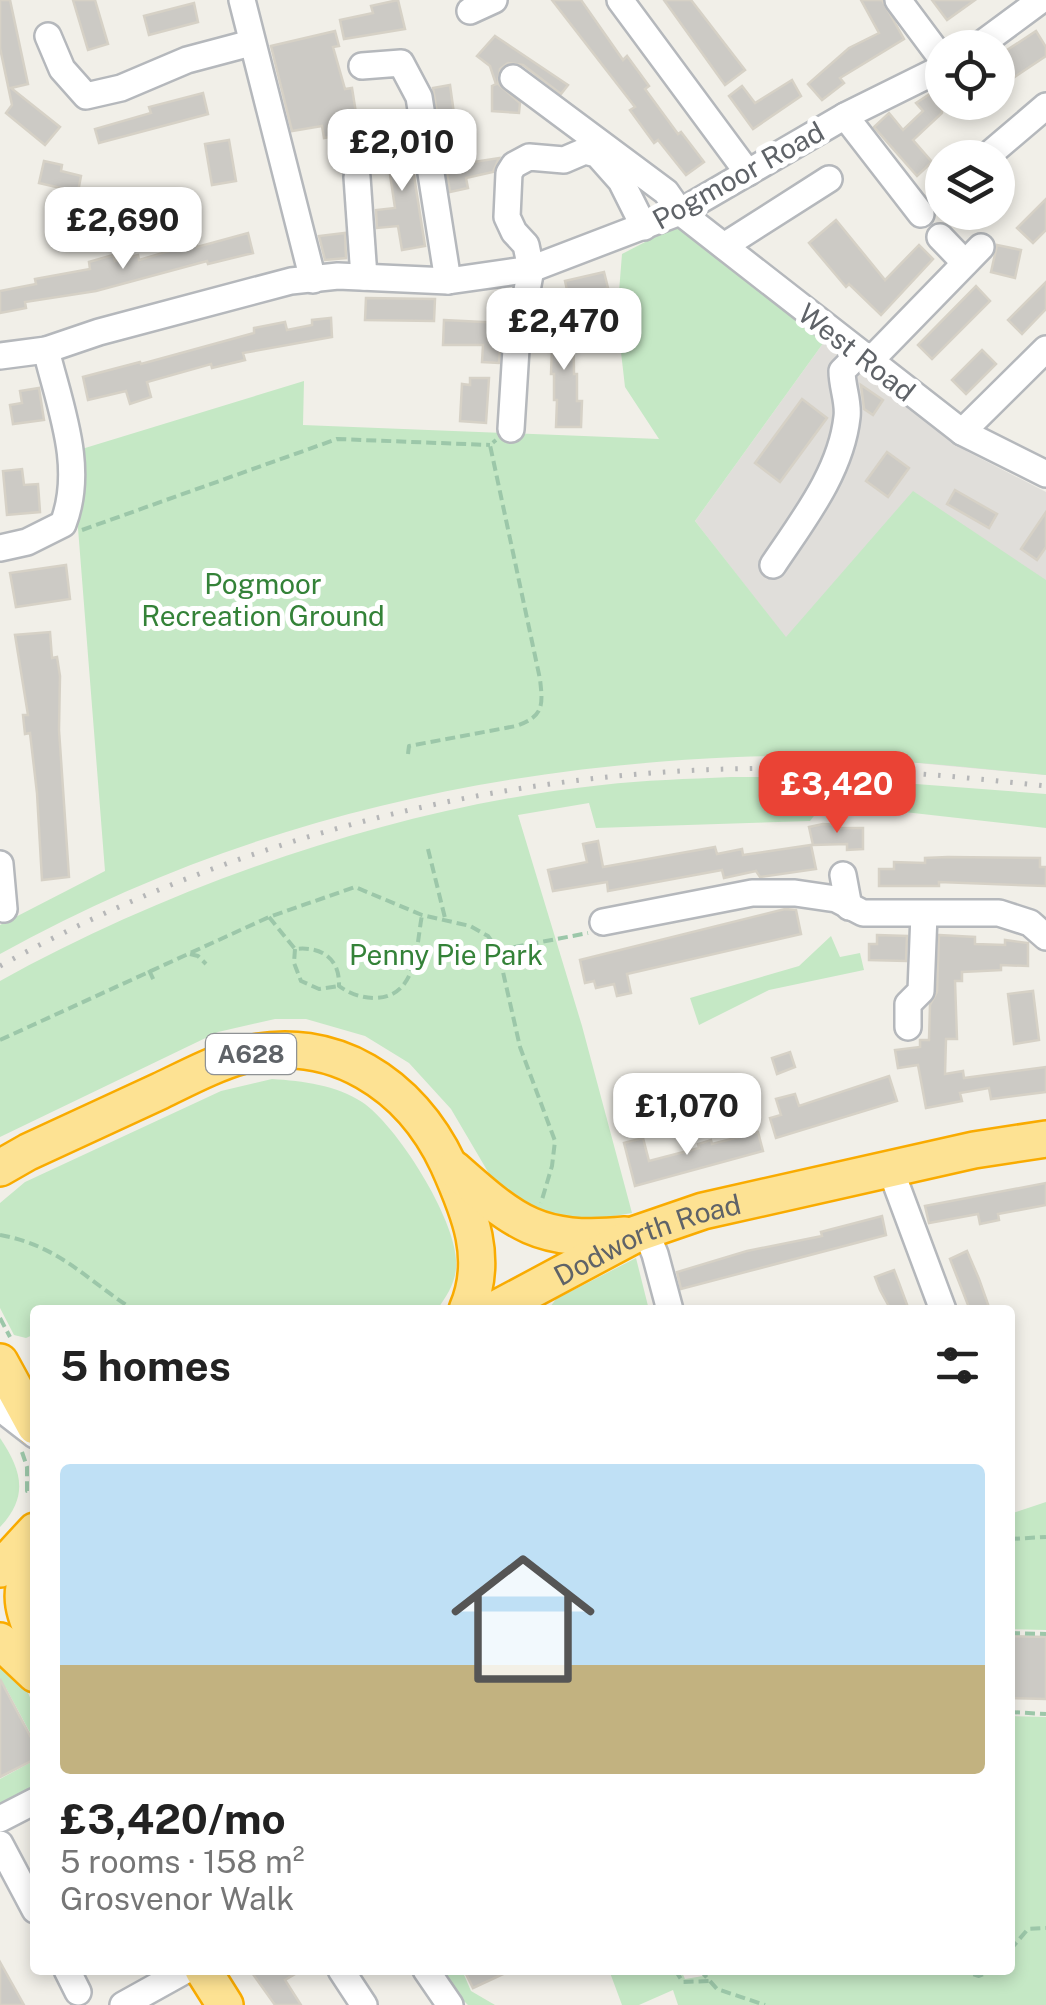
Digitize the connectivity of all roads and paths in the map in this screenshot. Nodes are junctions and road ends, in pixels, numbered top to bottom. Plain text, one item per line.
1 (242, 0) edge
2 (620, 0) edge
3 (898, 0) edge
4 (1040, 11) edge
5 (1007, 30) edge
6 (48, 36) dead end
7 (925, 36) edge
8 (251, 44) junction
9 (362, 66) dead end
10 (925, 76) edge
11 (513, 78) dead end
12 (1046, 106) edge
13 (845, 116) junction
14 (1007, 140) edge
15 (748, 173) junction
16 (356, 176) dead end
17 (829, 179) dead end
18 (680, 212) junction
19 (921, 214) dead end
20 (644, 227) junction
21 (940, 237) dead end
22 (724, 246) junction
23 (531, 269) junction
24 (364, 276) junction
25 (313, 280) junction
26 (448, 281) junction
27 (1046, 349) edge
28 (46, 350) junction
29 (0, 356) edge
30 (864, 358) junction
31 (512, 429) joint
32 (962, 432) junction
33 (490, 445) junction
34 (1046, 474) edge
35 (64, 524) junction
36 (0, 548) edge
37 (773, 565) dead end
38 (408, 754) dead end
39 (428, 849) dead end
40 (0, 864) edge
41 (844, 875) dead end
42 (849, 908) junction
43 (4, 909) dead end
44 (924, 914) junction
45 (422, 915) junction
46 (270, 917) junction
47 (445, 918) junction
48 (603, 922) joint
49 (1046, 937) edge
50 (295, 949) junction
51 (498, 950) junction
52 (186, 954) junction
53 (206, 964) dead end
54 (150, 970) junction
55 (154, 983) dead end
56 (339, 986) junction
57 (908, 1027) dead end
58 (0, 1040) edge
59 (1046, 1139) edge
60 (9, 1162) edge
61 (447, 1162) junction
62 (890, 1168) junction
63 (536, 1214) dead end
64 (641, 1232) junction
65 (0, 1235) edge
66 (127, 1305) edge
67 (469, 1305) edge
68 (503, 1305) edge
69 (669, 1305) edge
70 (941, 1305) edge
71 (0, 1362) edge
72 (0, 1408) edge
73 (27, 1435) edge
74 (30, 1491) edge
75 (30, 1537) edge
76 (1046, 1537) edge
77 (1015, 1538) edge
78 (30, 1565) edge
79 (0, 1569) edge
80 (30, 1571) edge
81 (0, 1576) edge
82 (0, 1605) edge
83 (30, 1627) edge
84 (1015, 1633) edge
85 (1046, 1634) edge
86 (0, 1641) edge
87 (30, 1656) edge
88 (30, 1669) edge
89 (1015, 1712) edge
90 (1046, 1714) edge
91 (30, 1803) edge
92 (0, 1820) edge
93 (0, 1844) edge
94 (30, 1901) edge
95 (1046, 1928) edge
96 (1015, 1944) edge
97 (177, 1975) edge
98 (206, 1975) edge
99 (345, 1975) edge
100 (429, 1975) edge
101 (678, 1975) edge
102 (705, 1975) edge
103 (710, 1981) junction
104 (122, 2005) edge
105 (225, 2005) edge
106 (364, 2005) edge
107 (450, 2005) edge
108 (765, 2005) edge

1 - 8 street
2 - 15 street
3 - 7 street
4 - 5 street
6 - 8 street
8 - 25 street
9 - 26 street
10 - 13 street, Pogmoor Road
11 - 18 street, West Road
12 - 14 street
13 - 15 street, Pogmoor Road
13 - 19 street
15 - 18 street, Pogmoor Road
16 - 24 street
17 - 22 street
18 - 20 street, Pogmoor Road
18 - 22 street, West Road
20 - 23 street, Pogmoor Road
20 - 23 street
21 - 30 street
22 - 30 street, West Road
23 - 26 street, Pogmoor Road
23 - 31 street
24 - 25 street, Pogmoor Road
24 - 26 street, Pogmoor Road
25 - 28 street, Pogmoor Road
27 - 32 street
28 - 29 street, Pogmoor Road
28 - 35 street
30 - 32 street, West Road
30 - 37 street
31 - 33 path
32 - 34 street, West Road
33 - 35 path
33 - 38 path
35 - 36 street
39 - 47 path
40 - 43 street
41 - 42 street
42 - 44 street
42 - 48 street
44 - 49 street
44 - 57 street
45 - 46 path
45 - 47 path
45 - 56 path
46 - 50 path
46 - 52 path
47 - 51 path
48 - 51 path
50 - 56 path
50 - 56 path
51 - 63 path
52 - 53 path
52 - 54 path
54 - 55 path
54 - 58 path
59 - 62 highway, Dodworth Road / A628
60 - 61 highway, A628
61 - 64 highway, A628
61 - 67 highway, A628
62 - 64 highway, Dodworth Road / A628
62 - 70 street
64 - 68 highway, Dodworth Road / A628
64 - 69 street
65 - 66 path
71 - 73 highway
72 - 73 street
73 - 74 path
75 - 79 highway
76 - 77 path
78 - 81 highway
80 - 83 highway
82 - 87 highway
84 - 85 path
86 - 88 highway
89 - 90 path
91 - 92 street
93 - 94 street
95 - 96 path
97 - 104 street
98 - 105 highway
99 - 106 street
100 - 107 street
101 - 103 path
102 - 103 path
103 - 108 path

